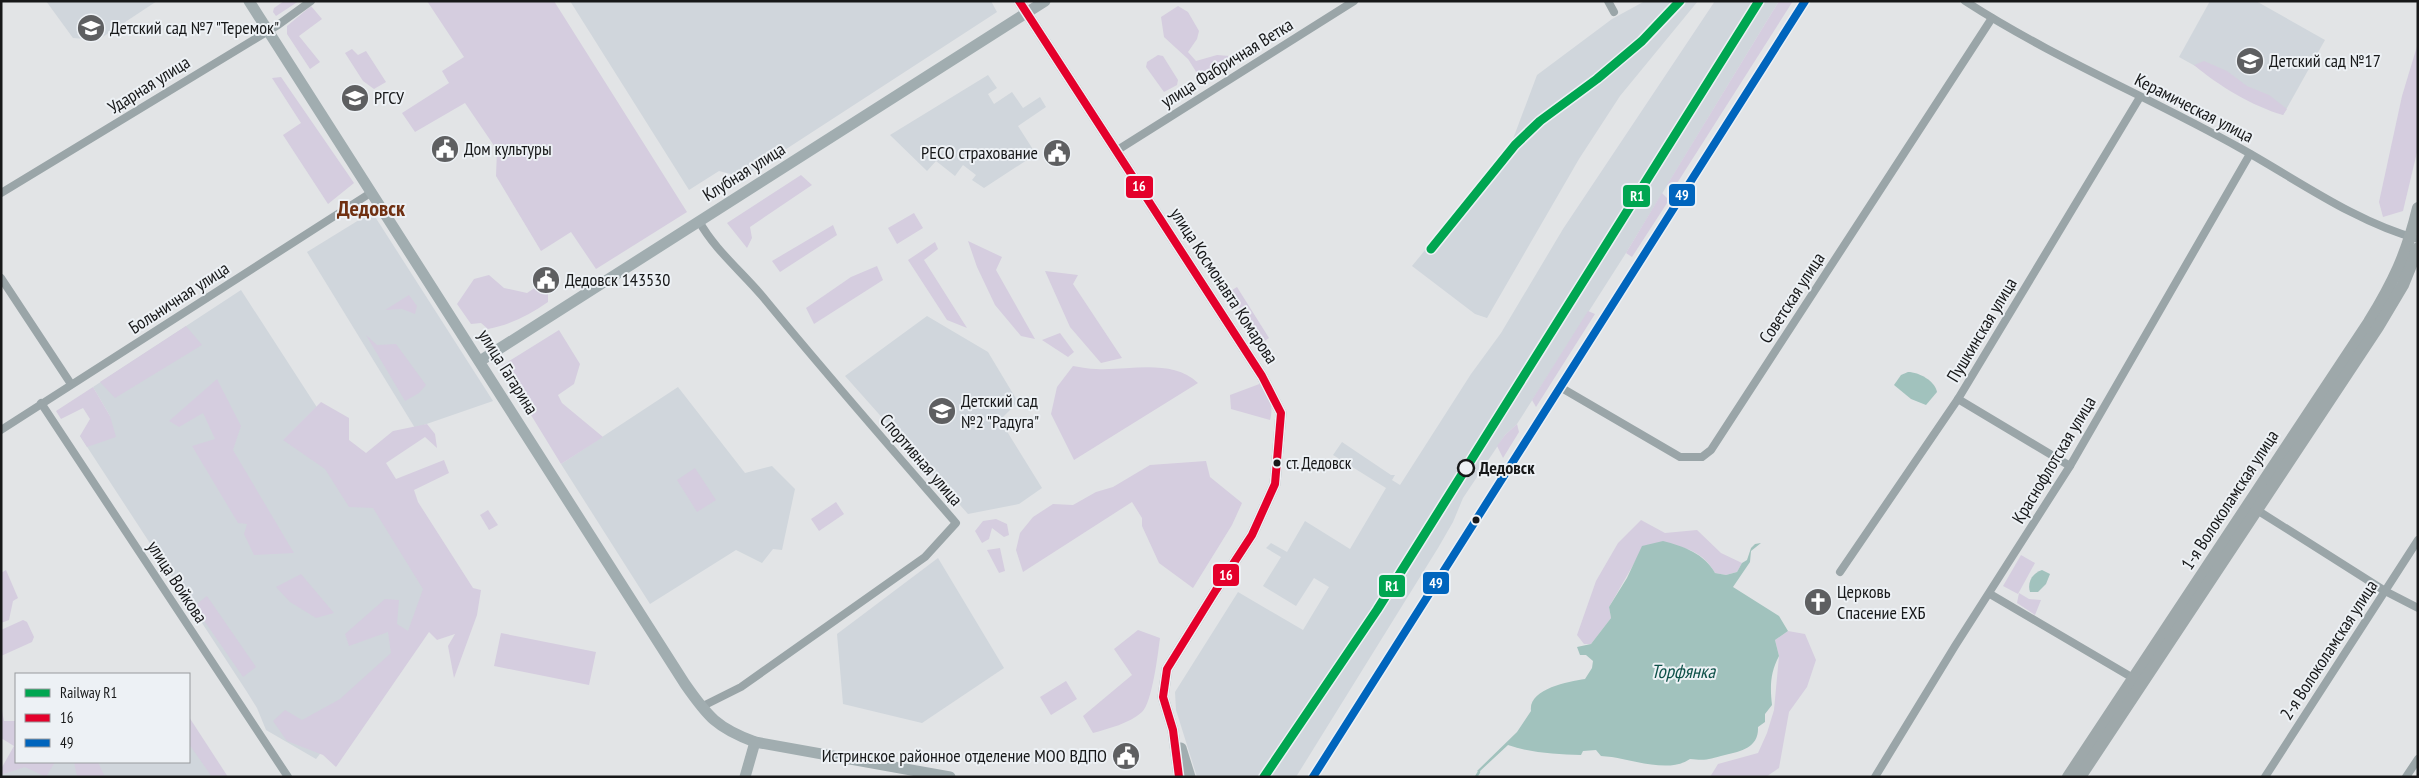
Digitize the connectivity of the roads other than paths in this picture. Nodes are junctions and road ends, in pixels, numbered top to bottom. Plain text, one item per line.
1 (249, 1) edge
2 (311, 1) edge
3 (1019, 1) edge
4 (1045, 1) edge
5 (1354, 1) edge
6 (1608, 1) edge
7 (1805, 1) edge
8 (1965, 1) edge
9 (1027, 12) junction
10 (1614, 12) dead end
11 (1992, 18) junction
12 (268, 31) junction
13 (2140, 97) junction
14 (1116, 151) junction
15 (2250, 154) junction
16 (372, 192) junction
17 (1, 193) edge
18 (2418, 208) edge
19 (699, 221) junction
20 (2415, 242) edge
21 (1, 278) edge
22 (480, 362) junction
23 (71, 384) junction
24 (1560, 387) junction
25 (1958, 399) junction
26 (41, 403) junction
27 (1, 430) edge
28 (2070, 466) junction
29 (2257, 510) junction
30 (2418, 540) edge
31 (1840, 572) dead end
32 (2385, 591) junction
33 (1990, 594) junction
34 (2418, 608) edge
35 (2133, 678) junction
36 (702, 707) junction
37 (1173, 730) junction
38 (755, 742) junction
39 (2418, 759) edge
40 (288, 777) edge
41 (745, 777) edge
42 (950, 777) edge
43 (1179, 777) edge
44 (1190, 777) edge
45 (1313, 777) edge
46 (1875, 777) edge
47 (2068, 777) edge
48 (2080, 777) edge
49 (2265, 777) edge
50 (2406, 777) edge

1 - 12 street, улица Гагарина
2 - 12 street, Ударная улица
3 - 9 street, улица Космонавта Комарова
4 - 9 street, Клубная улица
5 - 14 street, улица Фабричная Ветка
6 - 10 street
7 - 24 street
8 - 11 street, Керамическая улица
9 - 14 street, улица Космонавта Комарова
9 - 19 street, Клубная улица
11 - 13 street, Керамическая улица
11 - 24 street, Советская улица
12 - 16 street, улица Гагарина
12 - 17 street, Ударная улица
13 - 15 street, Керамическая улица
13 - 25 street, Пушкинская улица
14 - 37 street, улица Космонавта Комарова
15 - 20 street, Керамическая улица
15 - 28 street, Краснофлотская улица
16 - 22 street, улица Гагарина
16 - 23 street, Больничная улица
18 - 20 main road, 1-я Волоколамская улица
19 - 22 street, Клубная улица
19 - 36 street, Спортивная улица
20 - 29 main road, 1-я Волоколамская улица
20 - 35 main road, 1-я Волоколамская улица
21 - 23 street
22 - 36 street, улица Гагарина
23 - 26 street, Больничная улица
24 - 45 street
25 - 28 street
25 - 31 street, Пушкинская улица
26 - 27 street, Больничная улица
26 - 40 street, улица Войкова
28 - 33 street, Краснофлотская улица
29 - 32 street
29 - 48 main road, 1-я Волоколамская улица
30 - 32 street, 2-я Волоколамская улица
32 - 34 street
32 - 49 street, 2-я Волоколамская улица
33 - 35 street
33 - 46 street, Краснофлотская улица
35 - 47 main road, 1-я Волоколамская улица
36 - 38 street, улица Гагарина
37 - 43 street
37 - 44 street
38 - 41 street
38 - 42 street, улица Гагарина
39 - 50 street

